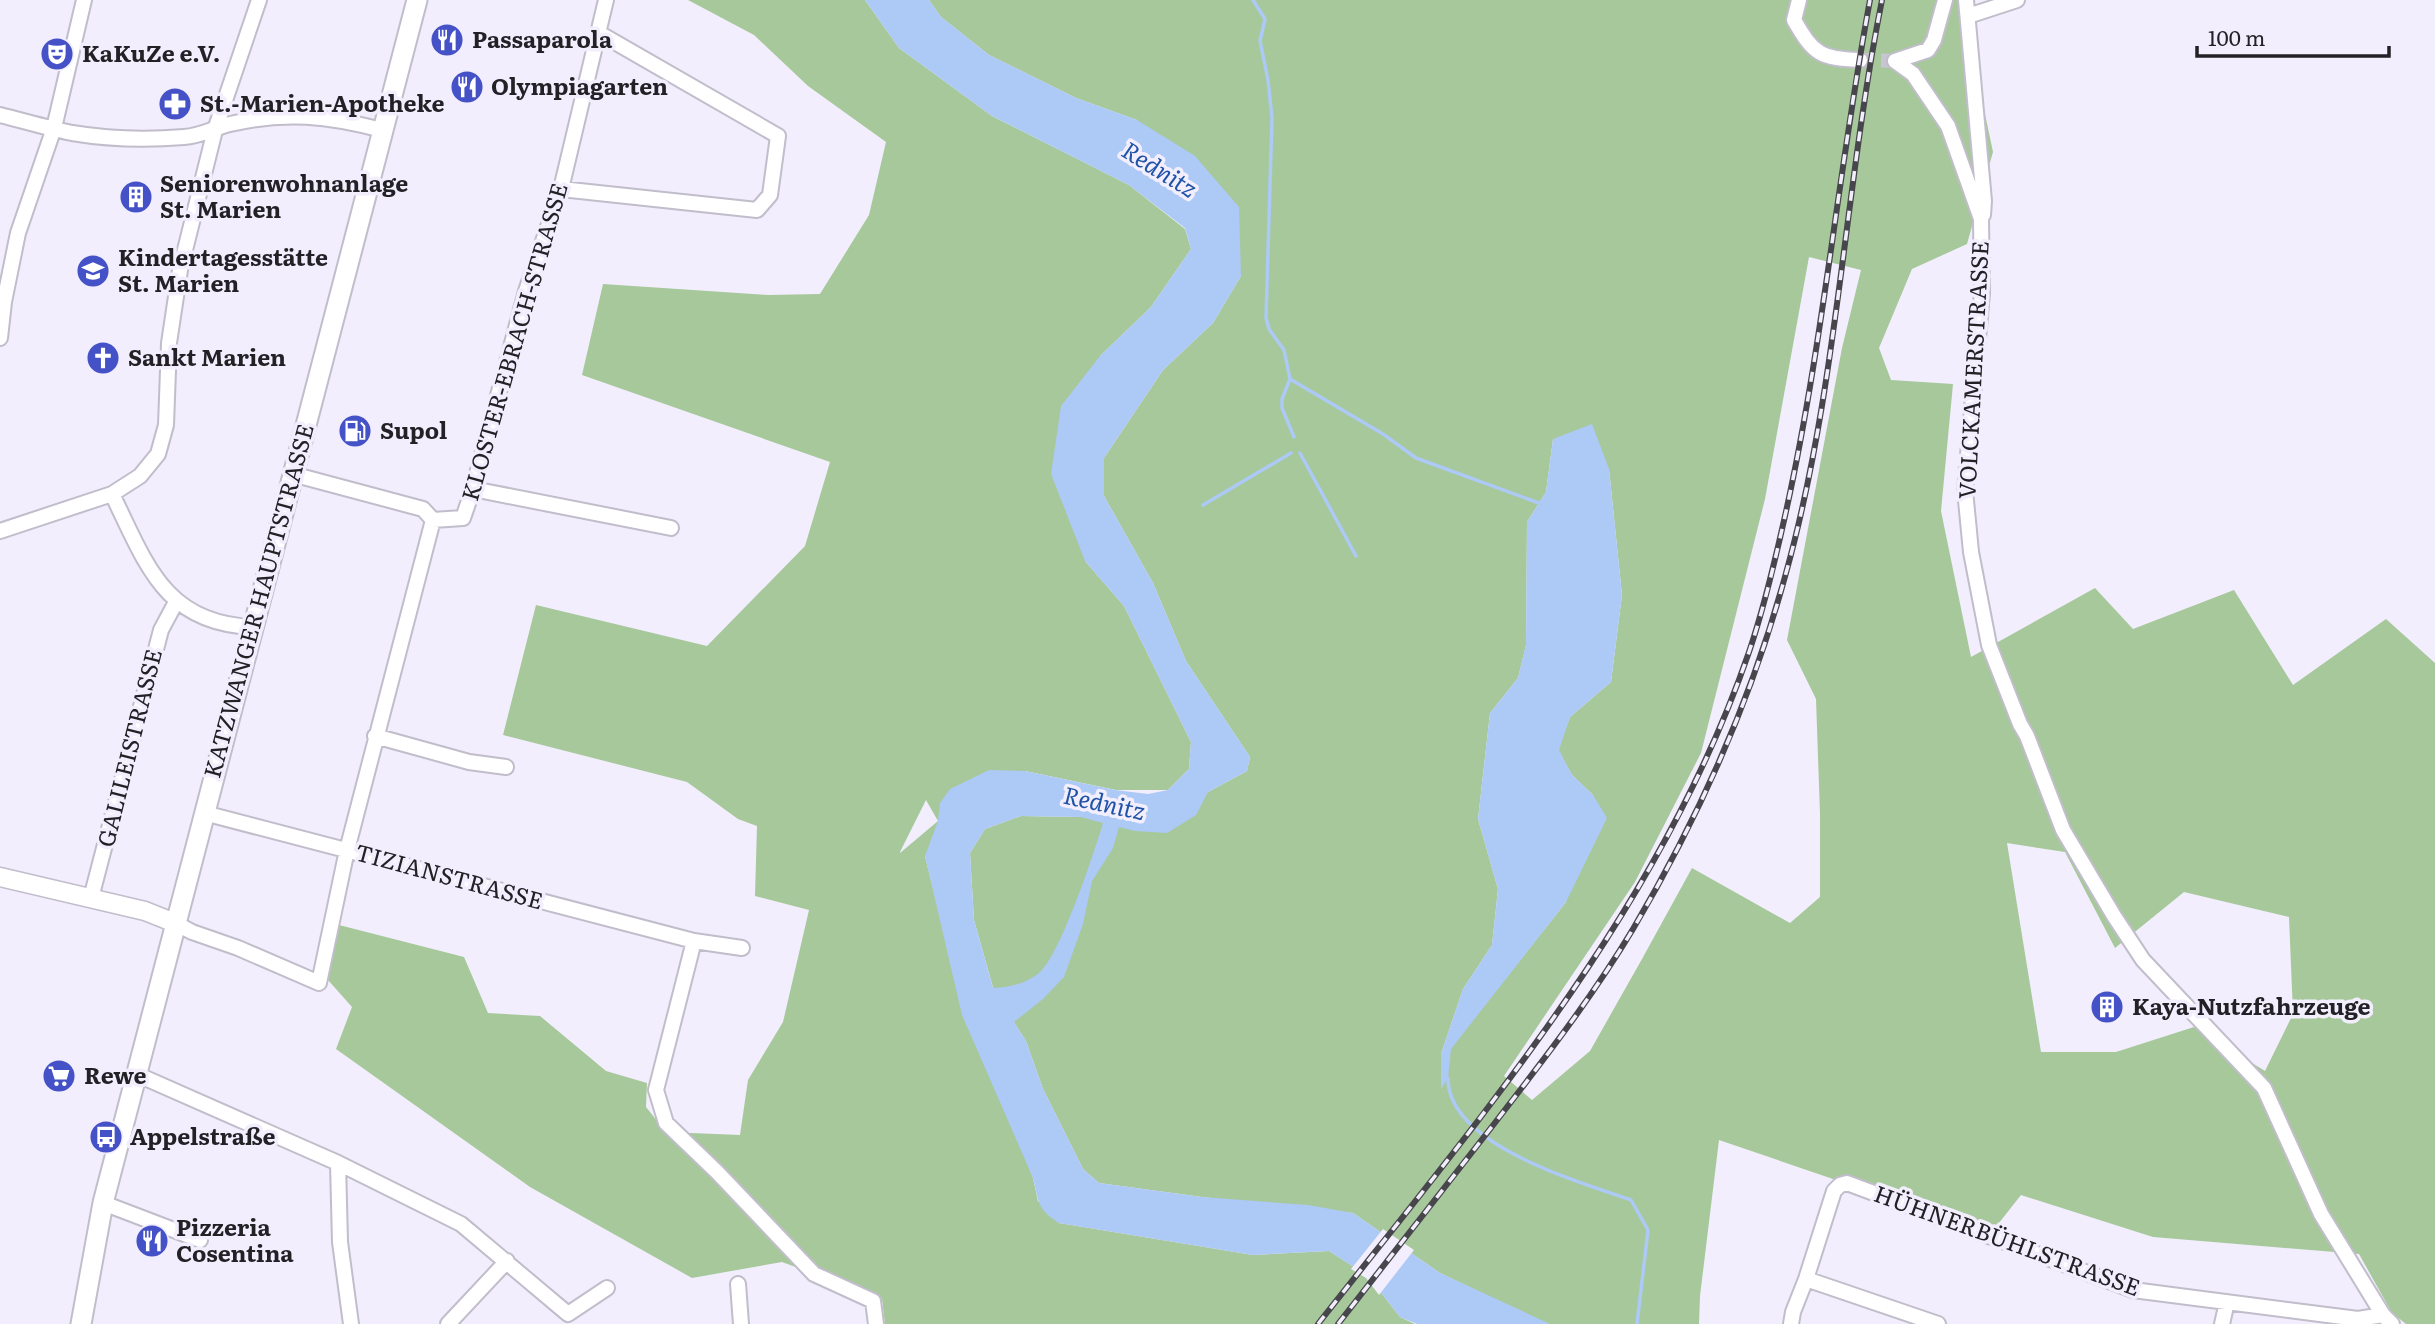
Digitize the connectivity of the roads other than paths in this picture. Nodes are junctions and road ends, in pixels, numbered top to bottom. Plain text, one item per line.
1 (84, 0) edge
2 (259, 0) edge
3 (417, 0) edge
4 (606, 0) edge
5 (1799, 0) edge
6 (1945, 0) edge
7 (1966, 0) edge
8 (2017, 0) edge
9 (1968, 16) junction
10 (599, 33) junction
11 (1860, 60) tunnel mouth
12 (0, 115) edge
13 (54, 128) junction
14 (215, 130) junction
15 (383, 130) junction
16 (561, 189) junction
17 (1981, 219) junction
18 (0, 338) edge
19 (292, 474) junction
20 (473, 489) junction
21 (112, 494) junction
22 (433, 520) junction
23 (671, 528) dead end
24 (0, 531) edge
25 (176, 602) junction
26 (253, 627) junction
27 (375, 736) junction
28 (506, 767) dead end
29 (204, 813) junction
30 (347, 850) junction
31 (0, 877) edge
32 (92, 898) junction
33 (175, 923) junction
34 (694, 941) junction
35 (742, 948) dead end
36 (136, 1074) junction
37 (338, 1163) junction
38 (103, 1203) junction
39 (200, 1240) dead end
40 (507, 1261) junction
41 (1806, 1279) junction
42 (738, 1284) dead end
43 (607, 1288) dead end
44 (2227, 1302) junction
45 (2388, 1321) edge
46 (80, 1324) edge
47 (351, 1324) edge
48 (448, 1324) edge
49 (741, 1324) edge
50 (876, 1324) edge
51 (1791, 1324) edge
52 (1938, 1324) edge
53 (2222, 1324) edge

1 - 13 street
2 - 14 street
3 - 15 main road, KATZWANGER HAUPTSTRASSE
4 - 10 street, KLOSTER-EBRACH-STRASSE
5 - 11 street
6 - 17 street
7 - 9 street, VOLCKAMERSTRASSE
8 - 9 street
9 - 17 street, VOLCKAMERSTRASSE
10 - 16 street, KLOSTER-EBRACH-STRASSE
10 - 16 street
12 - 13 street
13 - 14 street
13 - 18 street
14 - 15 street
14 - 21 street
15 - 19 main road, KATZWANGER HAUPTSTRASSE
16 - 20 street, KLOSTER-EBRACH-STRASSE
17 - 45 street, VOLCKAMERSTRASSE
19 - 22 street
19 - 26 main road, KATZWANGER HAUPTSTRASSE
20 - 22 street, KLOSTER-EBRACH-STRASSE
20 - 23 street
21 - 24 street
21 - 25 street
22 - 27 street, KLOSTER-EBRACH-STRASSE
25 - 26 street
25 - 32 street, GALILEISTRASSE
26 - 29 main road, KATZWANGER HAUPTSTRASSE
27 - 28 street
27 - 30 street, KLOSTER-EBRACH-STRASSE
29 - 30 street, TIZIANSTRASSE
29 - 33 main road, KATZWANGER HAUPTSTRASSE
30 - 33 street, KLOSTER-EBRACH-STRASSE
30 - 34 street, TIZIANSTRASSE
31 - 32 street
32 - 33 street
33 - 36 main road, KATZWANGER HAUPTSTRASSE
34 - 35 street, TIZIANSTRASSE
34 - 50 street
36 - 37 street
36 - 38 main road, KATZWANGER HAUPTSTRASSE
37 - 40 street
37 - 47 street
38 - 39 street
38 - 46 main road, KATZWANGER HAUPTSTRASSE
40 - 43 street
40 - 48 street
41 - 44 street, HÜHNERBÜHLSTRASSE
41 - 51 street
41 - 52 street
42 - 49 street
44 - 45 street, HÜHNERBÜHLSTRASSE
44 - 53 street

